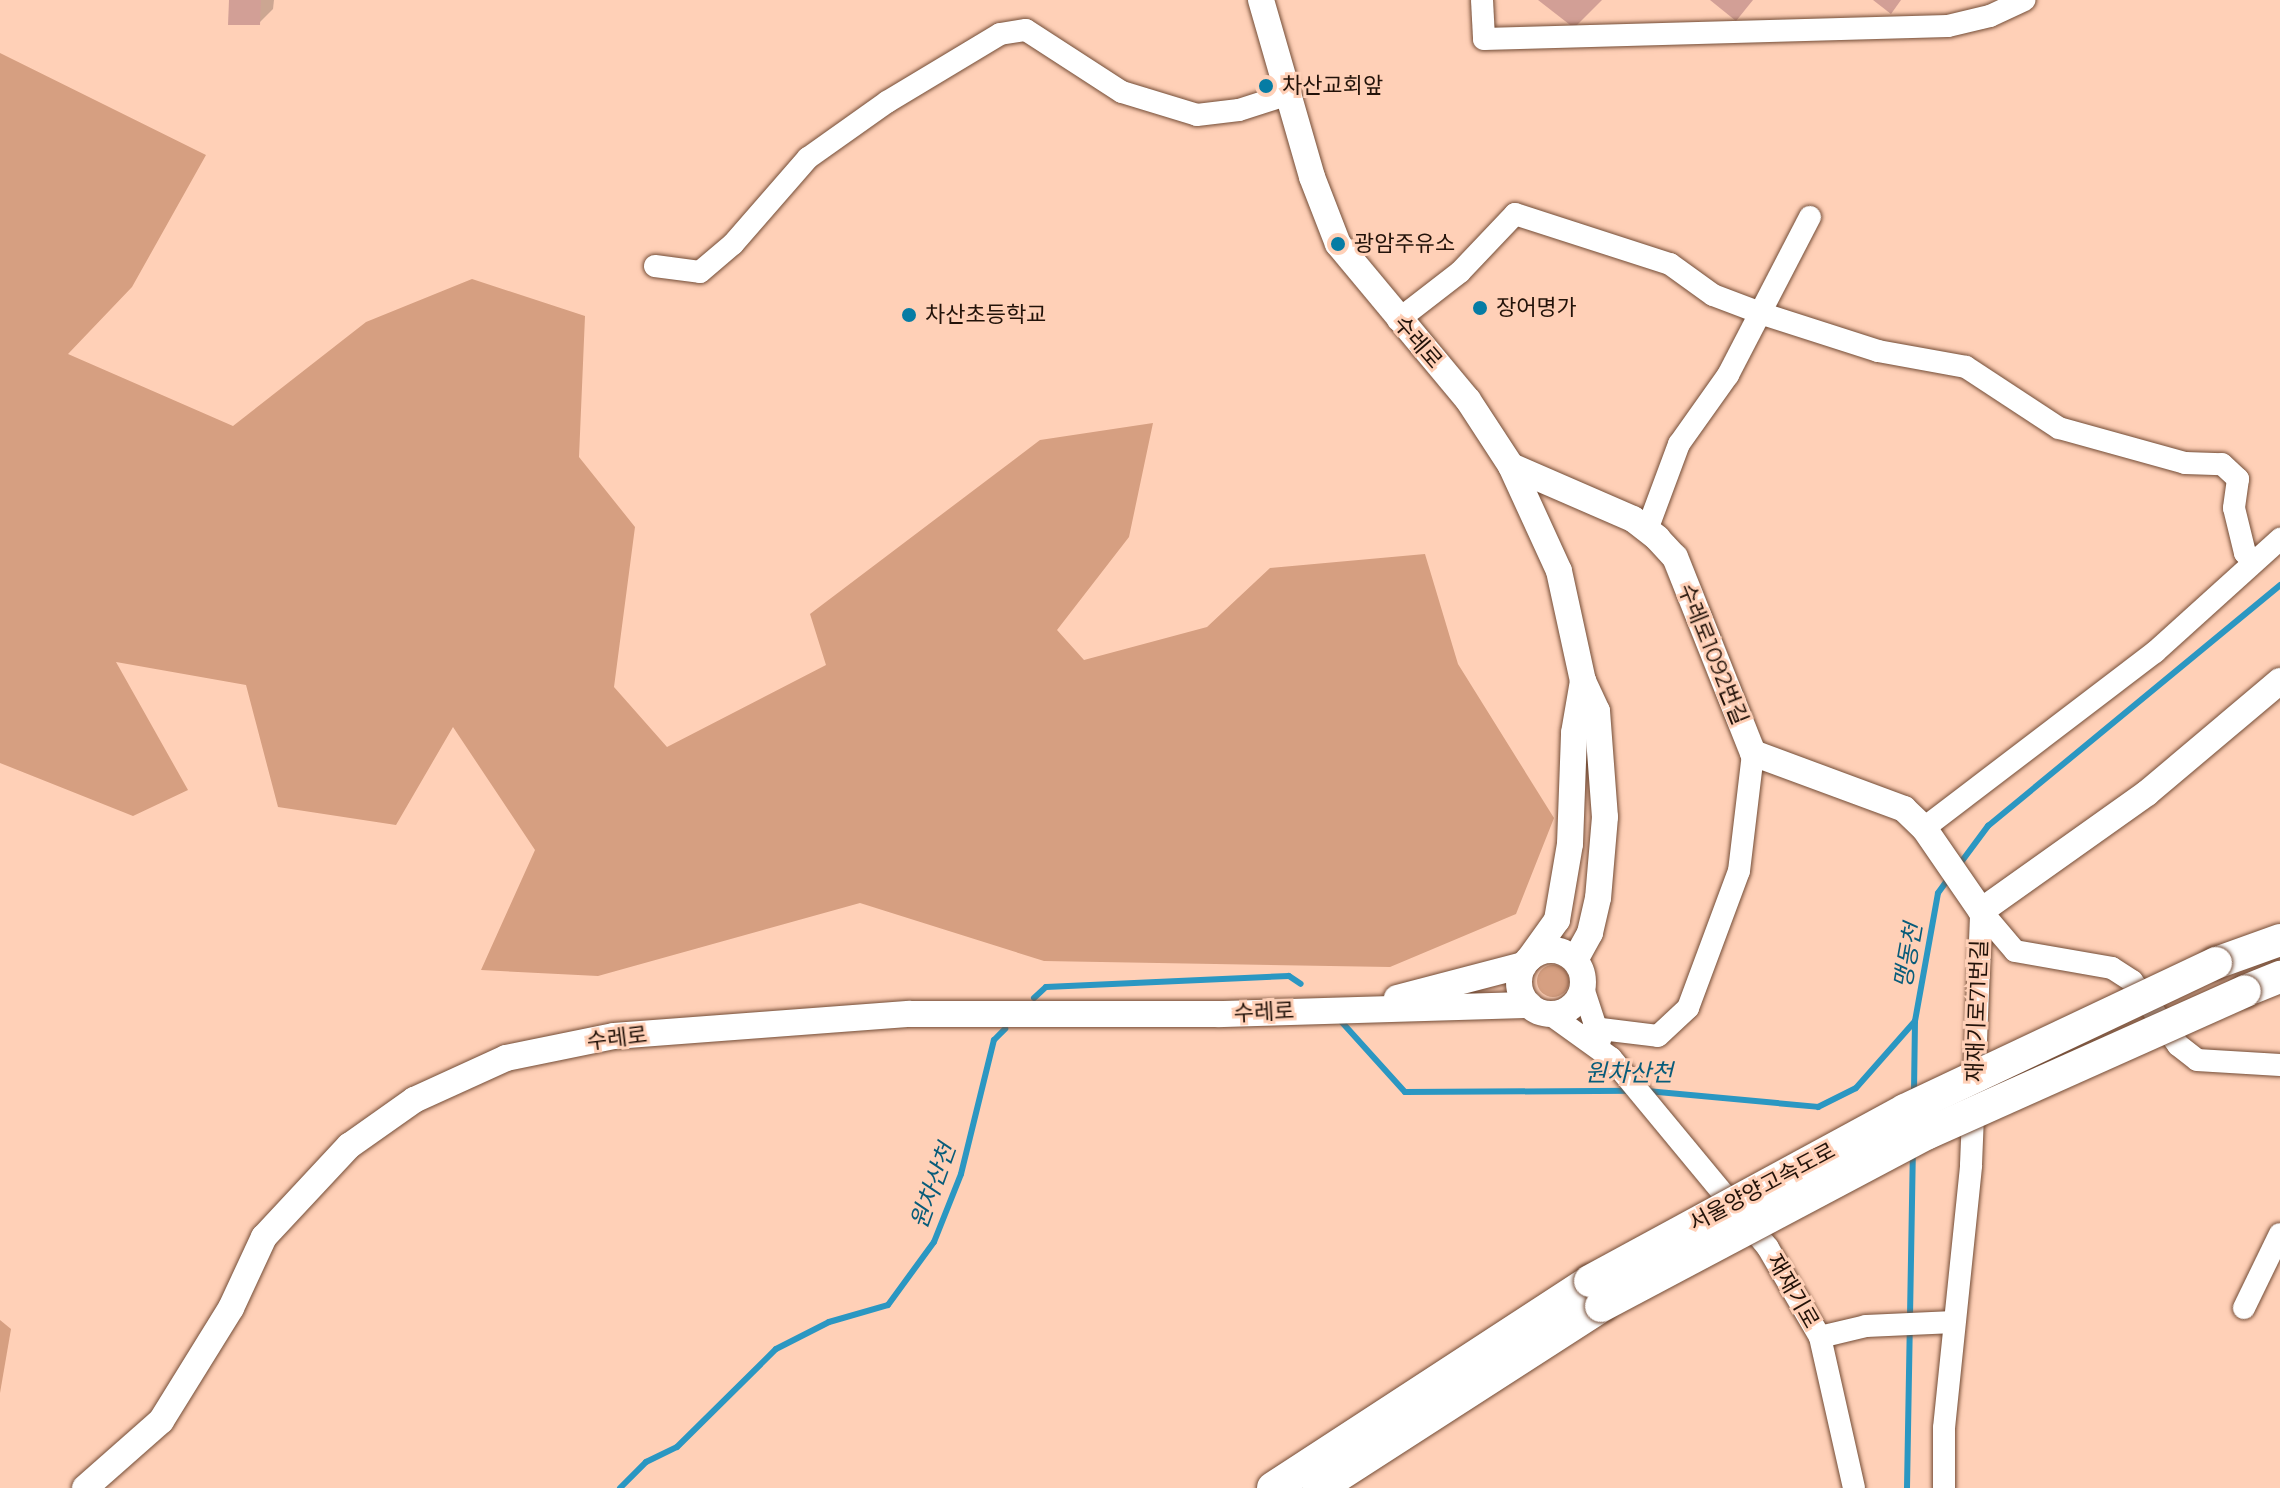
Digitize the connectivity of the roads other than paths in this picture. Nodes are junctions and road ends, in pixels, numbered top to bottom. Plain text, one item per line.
1 (1261, 0) edge
2 (1482, 0) edge
3 (2024, 0) edge
4 (1286, 95) junction
5 (1810, 217) dead end
6 (655, 266) dead end
7 (1763, 314) junction
8 (1398, 320) junction
9 (1511, 466) junction
10 (1647, 530) junction
11 (2280, 539) edge
12 (2254, 561) junction
13 (1583, 681) junction
14 (2280, 681) edge
15 (1753, 753) junction
16 (1924, 828) junction
17 (1981, 911) junction
18 (2280, 940) edge
19 (1575, 960) junction
20 (1526, 962) junction
21 (2280, 977) edge
22 (1583, 988) junction
23 (1347, 1008) junction
24 (1539, 1009) junction
25 (1593, 1028) junction
26 (1611, 1058) junction
27 (2280, 1065) edge
28 (2280, 1234) edge
29 (1596, 1293) junction
30 (2244, 1308) dead end
31 (1954, 1322) junction
32 (1820, 1337) junction
33 (85, 1488) edge
34 (1273, 1488) edge
35 (1319, 1488) edge
36 (1854, 1488) edge
37 (1944, 1488) edge

1 - 4 main road, 수레로
2 - 3 street
4 - 6 street
4 - 8 main road, 수레로
5 - 7 street
7 - 8 street
7 - 10 street
7 - 12 street
8 - 9 main road, 수레로
9 - 10 main road, 수레로1092번길
9 - 13 main road, 수레로
10 - 15 main road, 수레로1092번길
11 - 12 street
12 - 16 street
13 - 19 main road, 수레로
13 - 20 main road, 수레로
14 - 17 main road, 재재기로71번길
15 - 16 main road, 수레로1092번길
15 - 25 street
16 - 17 main road, 수레로1092번길
17 - 27 street
17 - 31 street, 재재기로71번길
18 - 29 highway, 서울양양고속도로, bridge
19 - 20 main road
19 - 22 main road
20 - 23 main road, 수레로
20 - 24 main road
21 - 29 highway, 서울양양고속도로, bridge
22 - 24 main road
22 - 25 street
23 - 24 main road, 수레로
23 - 33 main road, 수레로
24 - 26 street
25 - 26 street
26 - 32 street, 재재기로
28 - 30 street
29 - 34 highway, 서울양양고속도로
29 - 35 highway, 서울양양고속도로
31 - 32 street
31 - 37 street, 재재기로71번길
32 - 36 street, 재재기로

